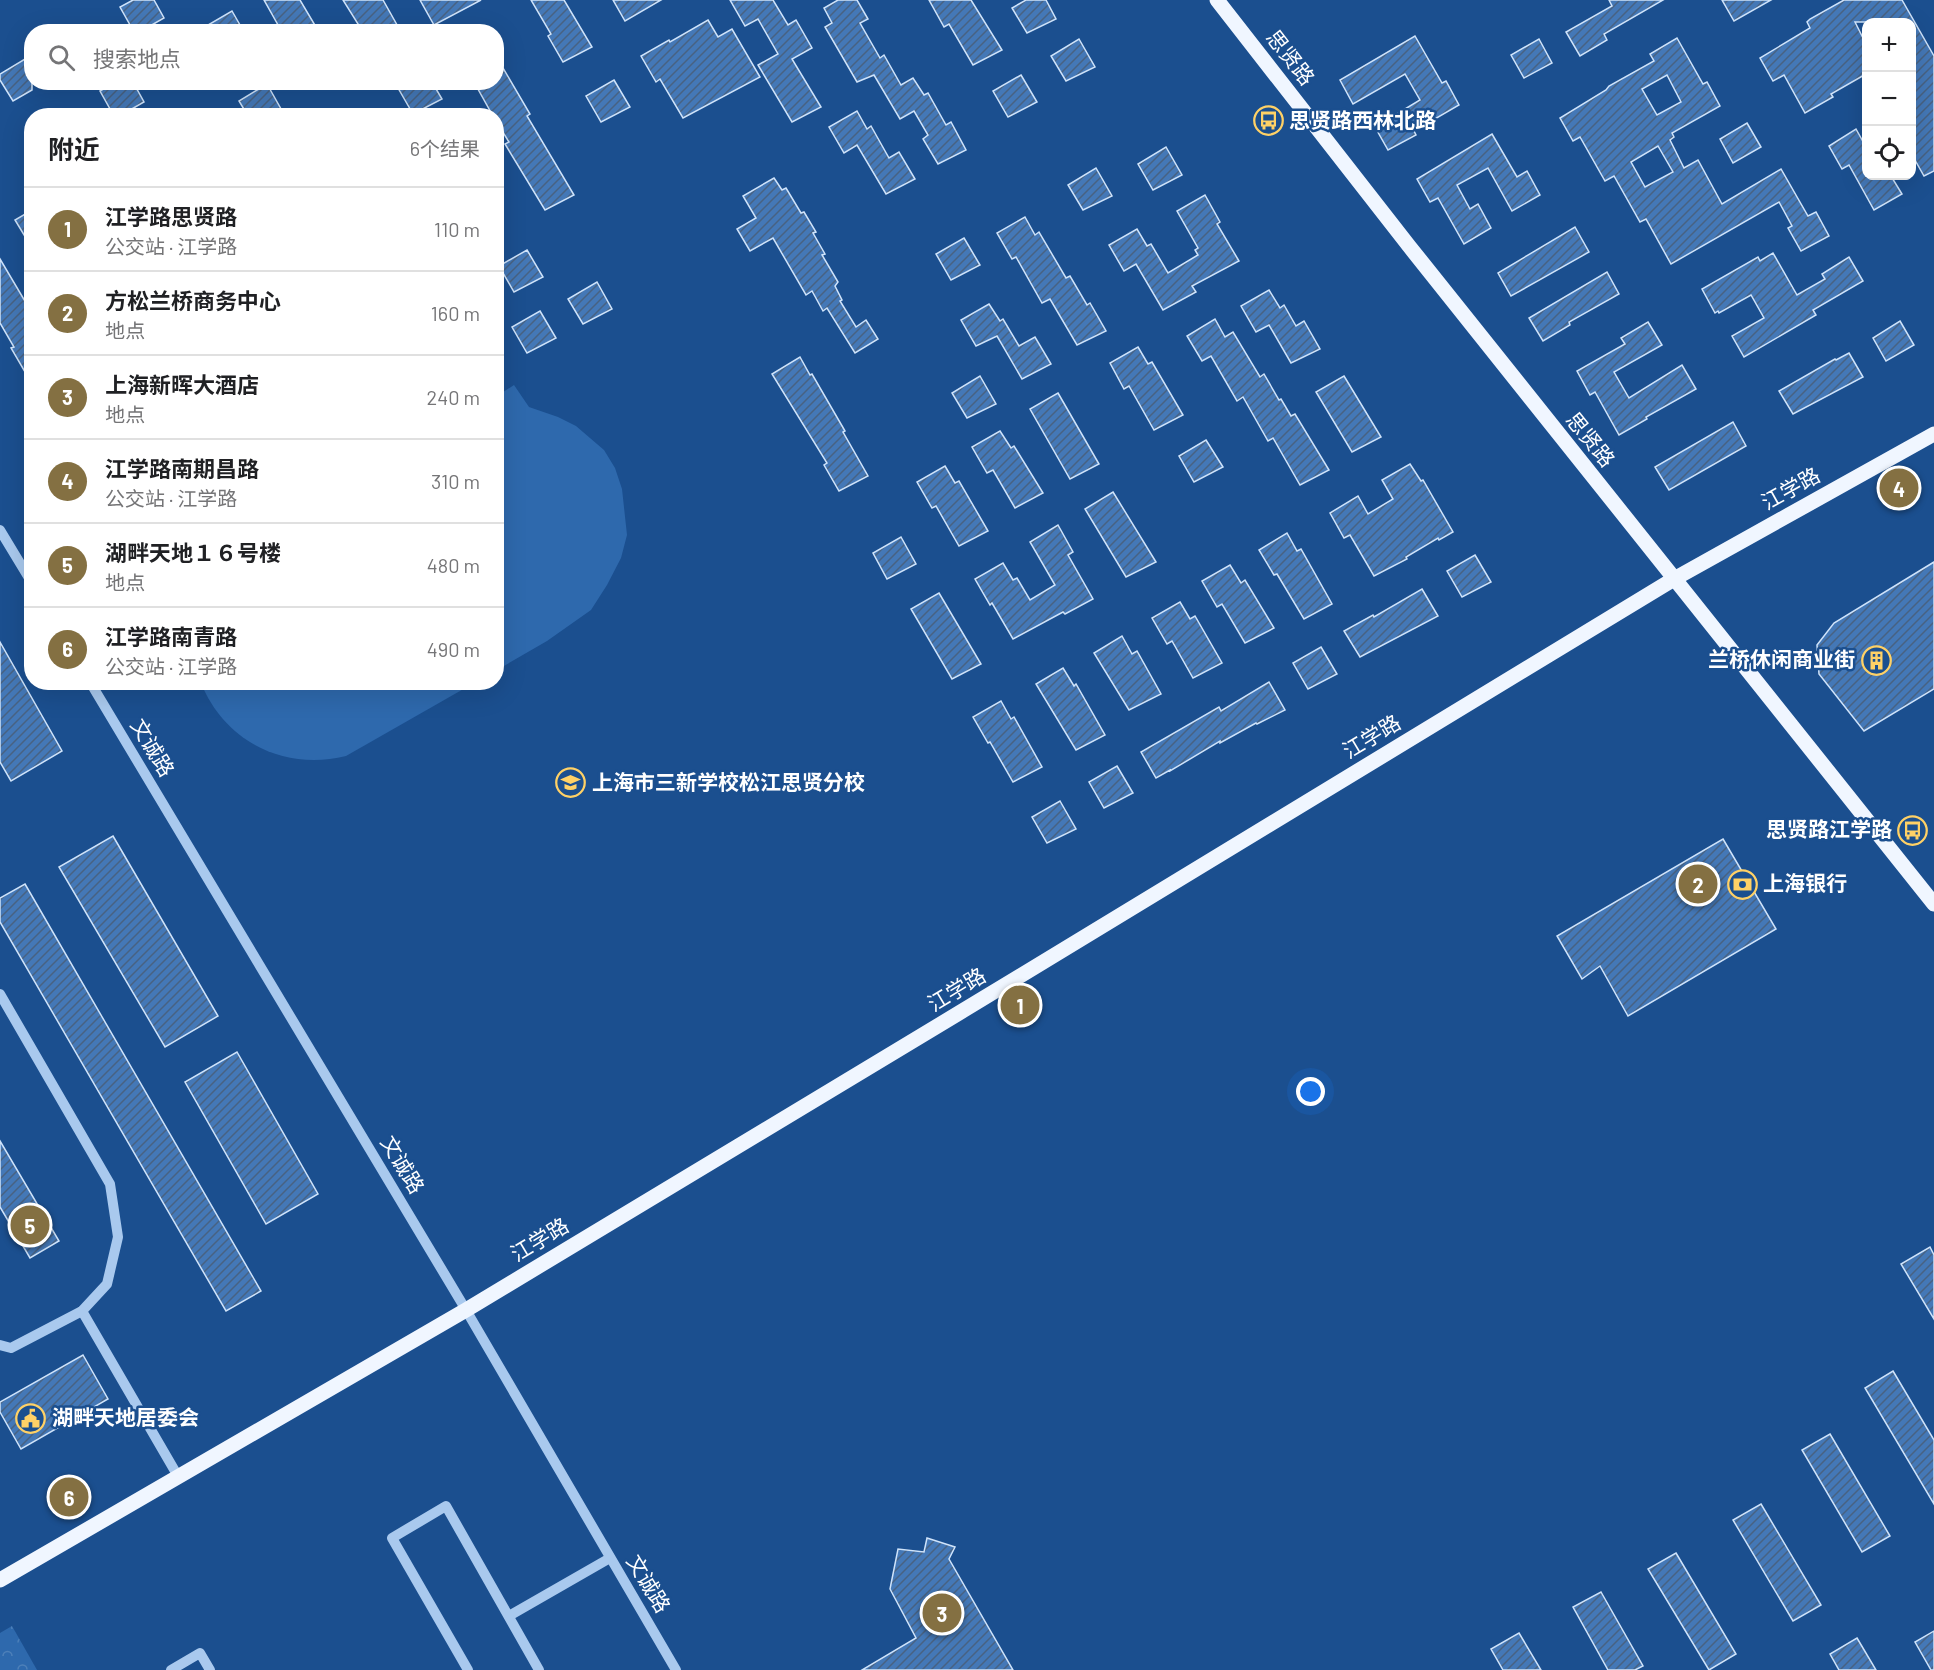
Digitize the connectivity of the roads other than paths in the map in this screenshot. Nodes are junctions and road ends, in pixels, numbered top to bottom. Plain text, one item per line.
1 (1217, 0) edge
2 (1934, 434) edge
3 (0, 530) edge
4 (24, 570) edge
5 (1674, 579) junction
6 (95, 690) edge
7 (1934, 904) edge
8 (0, 994) edge
9 (466, 1310) junction
10 (82, 1311) junction
11 (0, 1345) edge
12 (179, 1478) junction
13 (610, 1558) junction
14 (0, 1580) edge
15 (508, 1616) junction
16 (171, 1670) edge
17 (210, 1670) edge
18 (468, 1670) edge
19 (540, 1670) edge
20 (676, 1670) edge

1 - 5 main road, 思贤路
2 - 5 main road, 江学路
3 - 4 street
5 - 7 main road, 思贤路
5 - 9 main road, 江学路
6 - 9 street, 文诚路
8 - 10 street
9 - 12 main road, 江学路
9 - 13 street, 文诚路
10 - 11 street
10 - 12 street
12 - 14 main road, 江学路
13 - 15 street
13 - 20 street, 文诚路
15 - 18 street
15 - 19 street
16 - 17 street

